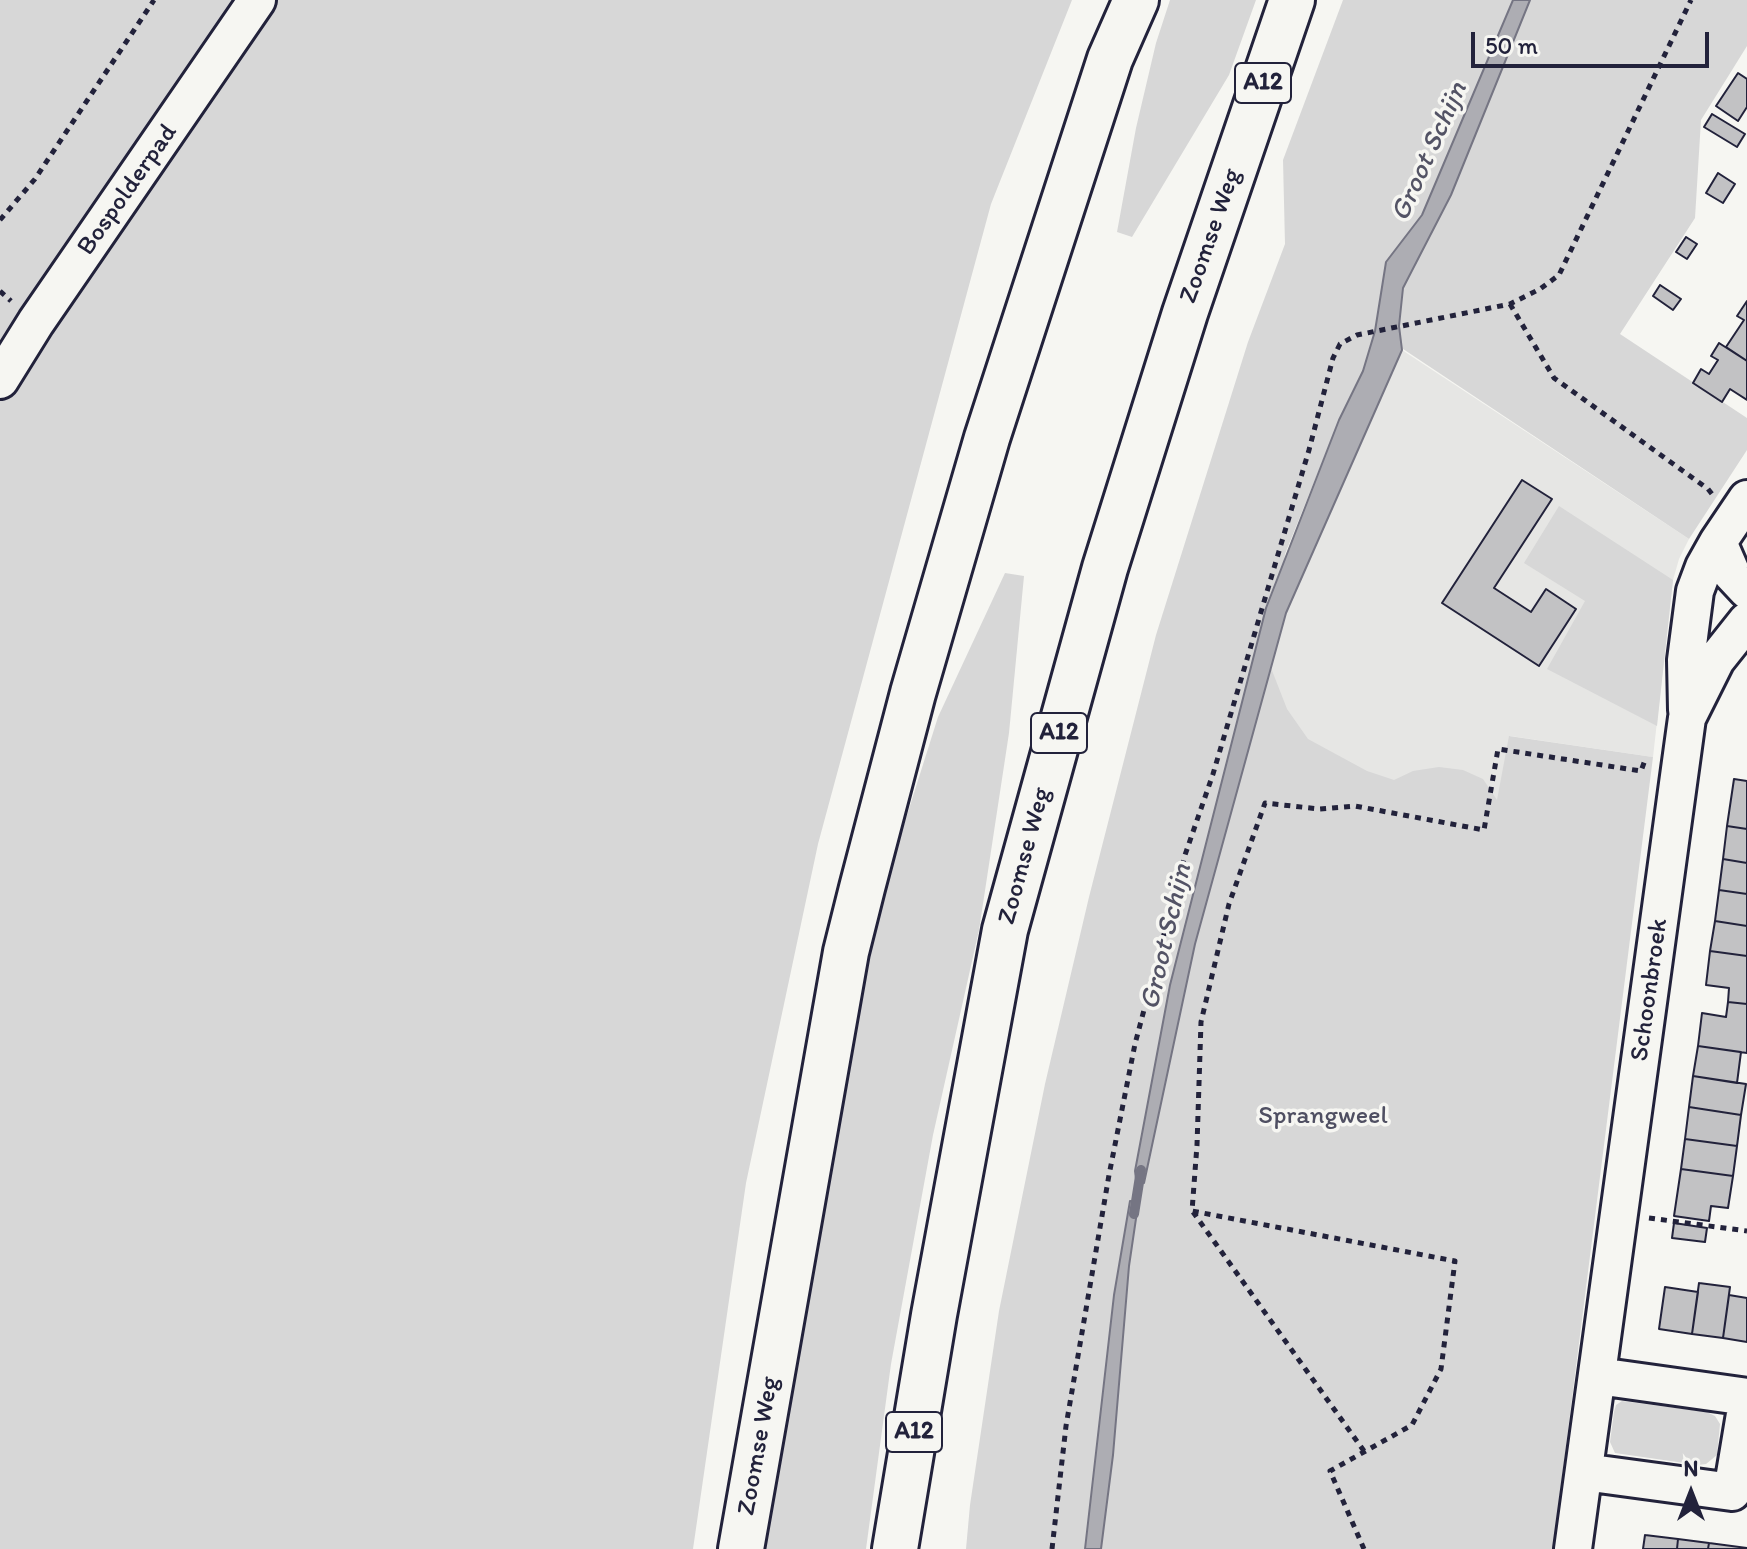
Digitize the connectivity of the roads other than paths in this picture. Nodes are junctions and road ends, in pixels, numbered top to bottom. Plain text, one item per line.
1 (257, 0) edge
2 (1136, 0) edge
3 (1292, 0) edge
4 (0, 380) edge
5 (1732, 521) edge
6 (1747, 590) edge
7 (1747, 621) edge
8 (1687, 718) junction
9 (934, 1315) junction
10 (1598, 1376) junction
11 (1747, 1399) edge
12 (1584, 1472) junction
13 (741, 1549) edge
14 (895, 1549) edge
15 (925, 1549) edge
16 (1573, 1549) edge

1 - 4 street, Bospolderpad
2 - 13 highway, Zoomse Weg
3 - 9 highway, Zoomse Weg / A12
5 - 6 street
5 - 8 street
7 - 8 street, Schoonbroek
8 - 10 street, Schoonbroek
9 - 14 highway, Zoomse Weg / A12
9 - 15 highway
10 - 11 street
10 - 12 street, Schoonbroek
11 - 12 street
12 - 16 street, Schoonbroek

